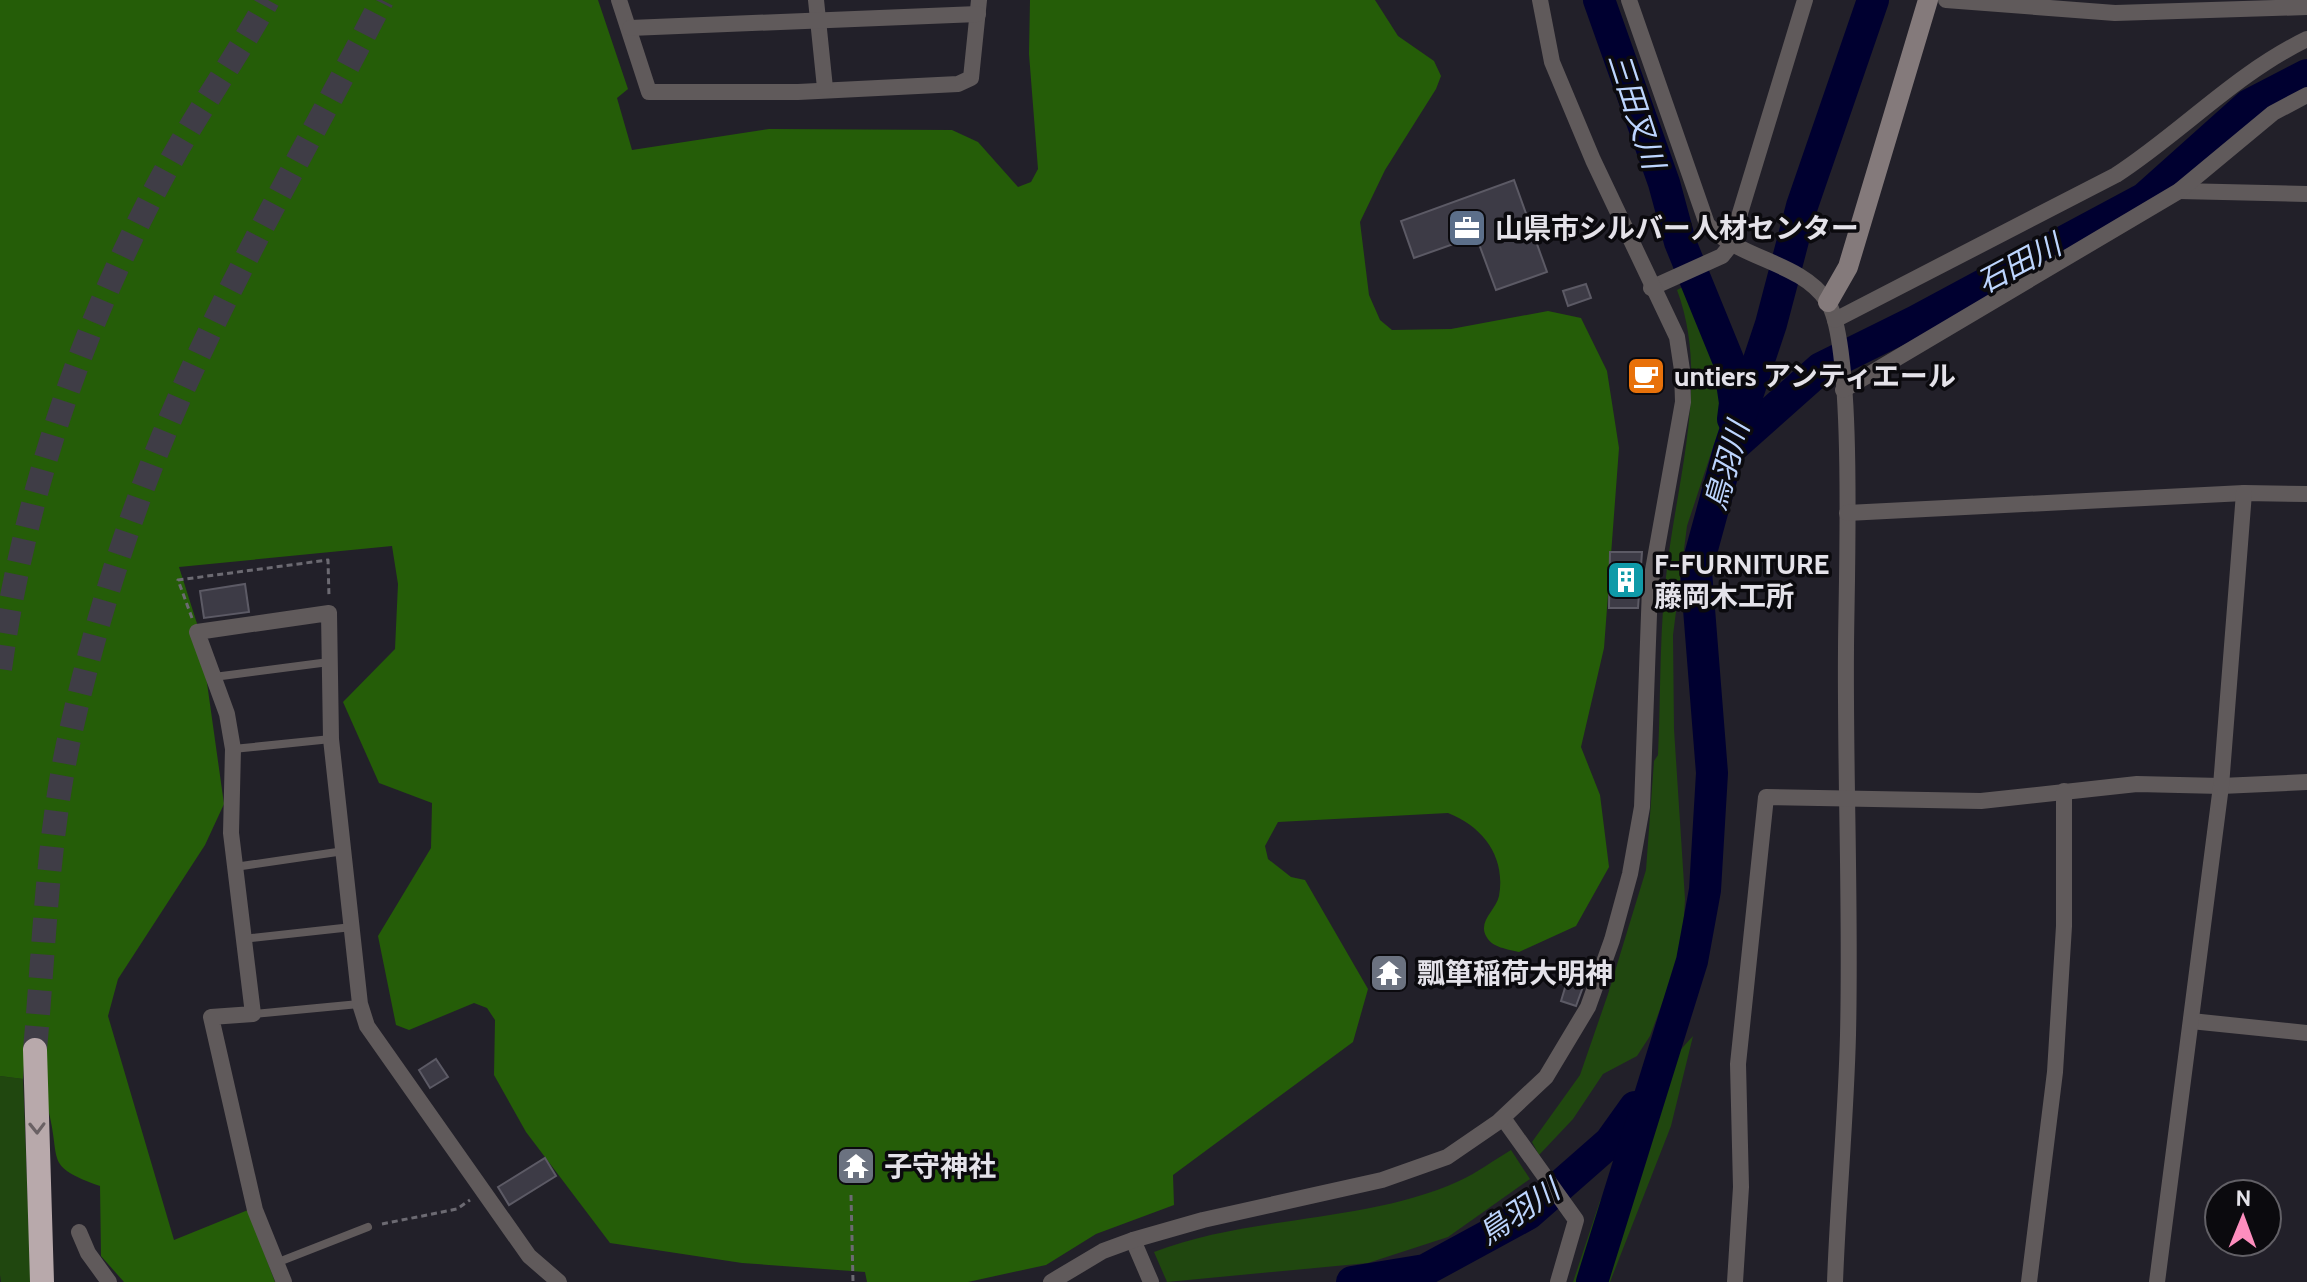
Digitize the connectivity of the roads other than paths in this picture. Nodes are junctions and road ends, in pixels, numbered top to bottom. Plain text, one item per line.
1 (619, 0) edge
2 (816, 0) edge
3 (1540, 0) edge
4 (1629, 0) edge
5 (1805, 0) edge
6 (1928, 0) edge
7 (1946, 0) edge
8 (978, 7) edge
9 (2307, 7) edge
10 (817, 19) junction
11 (630, 28) junction
12 (2307, 39) edge
13 (825, 88) junction
14 (2307, 95) edge
15 (2179, 191) junction
16 (2307, 194) edge
17 (1726, 251) junction
18 (1656, 286) junction
19 (1830, 311) junction
20 (1843, 385) junction
21 (2244, 493) junction
22 (2307, 494) edge
23 (1847, 513) junction
24 (329, 662) junction
25 (214, 677) junction
26 (331, 739) junction
27 (233, 749) junction
28 (2307, 782) edge
29 (2221, 786) junction
30 (2064, 791) junction
31 (1844, 799) junction
32 (344, 851) junction
33 (234, 867) junction
34 (352, 926) junction
35 (243, 939) junction
36 (360, 1004) junction
37 (253, 1014) junction
38 (2191, 1021) junction
39 (2307, 1033) edge
40 (35, 1050) tunnel mouth
41 (1503, 1118) junction
42 (368, 1227) road end
43 (79, 1232) dead end
44 (1134, 1243) junction
45 (276, 1263) junction
46 (42, 1282) edge
47 (109, 1282) edge
48 (284, 1282) edge
49 (559, 1282) edge
50 (1051, 1282) edge
51 (1151, 1282) edge
52 (1558, 1282) edge
53 (1735, 1282) edge
54 (1835, 1282) edge
55 (2029, 1282) edge
56 (2157, 1282) edge

1 - 11 street
2 - 10 street
3 - 18 street
4 - 17 street
5 - 17 street
6 - 19 street
7 - 9 street
8 - 10 street
8 - 13 street
10 - 11 street
10 - 13 street
11 - 13 street
12 - 19 street
14 - 15 street
15 - 16 street
15 - 20 street
17 - 18 street
17 - 19 street
18 - 41 street
19 - 20 street
20 - 23 street
21 - 22 street
21 - 23 street
21 - 29 street
23 - 31 street
24 - 25 lane
24 - 25 street
24 - 26 street
25 - 27 street
26 - 27 lane
26 - 32 street
27 - 33 street
28 - 29 street
29 - 30 street
29 - 38 street
30 - 31 street
30 - 55 street
31 - 53 street
31 - 54 street
32 - 33 lane
32 - 34 street
33 - 35 street
34 - 35 lane
34 - 36 street
35 - 37 street
36 - 37 lane
36 - 49 street
37 - 45 street
38 - 39 street
38 - 56 street
40 -> 46 highway
41 - 44 street
41 - 52 street
42 - 45 lane
43 - 47 street
44 - 50 street
44 - 51 street
45 - 48 street

